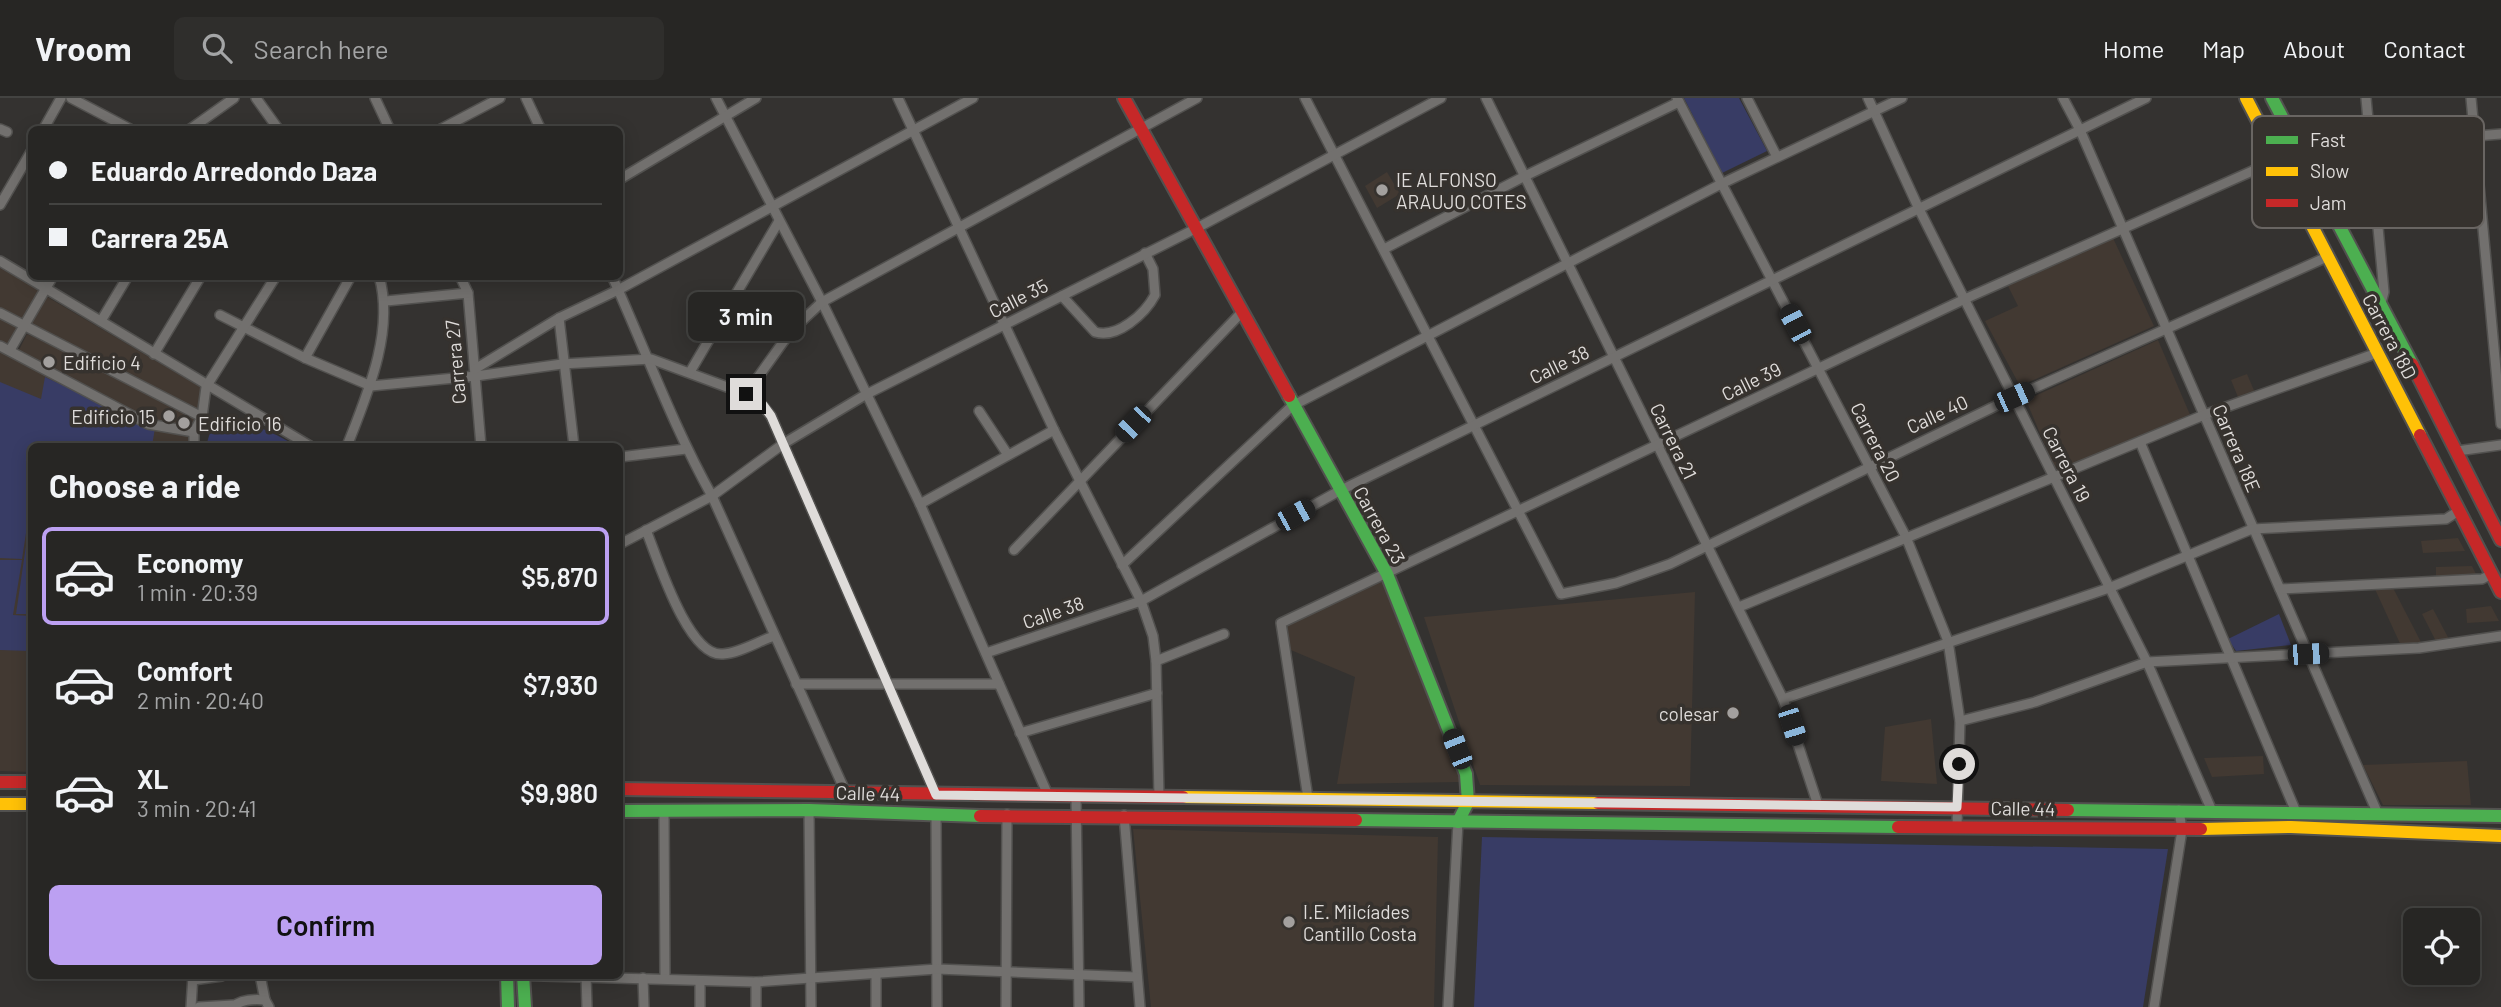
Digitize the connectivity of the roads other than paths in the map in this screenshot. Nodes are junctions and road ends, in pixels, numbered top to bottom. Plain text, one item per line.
1 (61, 98) edge
2 (71, 98) edge
3 (234, 98) edge
4 (256, 98) edge
5 (375, 98) edge
6 (500, 98) edge
7 (526, 98) edge
8 (716, 98) edge
9 (756, 98) edge
10 (898, 98) edge
11 (973, 98) edge
12 (1124, 98) edge
13 (1197, 98) edge
14 (1305, 98) edge
15 (1441, 98) edge
16 (1486, 98) edge
17 (1747, 98) edge
18 (1868, 98) edge
19 (1902, 98) edge
20 (2063, 98) edge
21 (2146, 98) edge
22 (2246, 98) edge
23 (2272, 98) edge
24 (2366, 98) edge
25 (2471, 98) edge
26 (1678, 100) edge
27 (1875, 111) junction
28 (2255, 116) edge
29 (2282, 116) edge
30 (2367, 116) edge
31 (2472, 116) edge
32 (726, 117) junction
33 (45, 126) edge
34 (124, 126) edge
35 (194, 126) edge
36 (276, 126) edge
37 (388, 126) edge
38 (447, 126) edge
39 (539, 126) edge
40 (1141, 130) junction
41 (2080, 130) junction
42 (914, 131) junction
43 (1335, 156) junction
44 (28, 157) edge
45 (1777, 157) junction
46 (2252, 171) edge
47 (1525, 176) junction
48 (623, 177) edge
49 (1721, 184) junction
50 (0, 205) edge
51 (771, 207) junction
52 (1919, 209) junction
53 (779, 221) junction
54 (961, 228) junction
55 (2312, 228) edge
56 (2342, 228) edge
57 (2378, 228) edge
58 (2483, 228) edge
59 (1195, 229) junction
60 (2122, 230) junction
61 (1384, 249) junction
62 (1145, 253) junction
63 (2327, 257) junction
64 (0, 261) edge
65 (1567, 264) junction
66 (28, 276) edge
67 (35, 280) edge
68 (50, 280) edge
69 (126, 280) edge
70 (199, 280) edge
71 (274, 280) edge
72 (349, 280) edge
73 (380, 280) edge
74 (462, 280) edge
75 (614, 280) edge
76 (1771, 281) junction
77 (46, 286) junction
78 (618, 290) junction
79 (468, 293) junction
80 (1062, 296) junction
81 (1967, 298) junction
82 (386, 301) junction
83 (822, 302) junction
84 (2381, 303) junction
85 (0, 313) edge
86 (1241, 313) junction
87 (220, 315) dead end
88 (559, 318) junction
89 (102, 321) junction
90 (1006, 324) junction
91 (24, 327) junction
92 (2164, 328) junction
93 (243, 329) junction
94 (1429, 335) junction
95 (0, 346) edge
96 (10, 350) junction
97 (2377, 353) junction
98 (154, 354) junction
99 (1615, 356) junction
100 (305, 358) junction
101 (651, 359) junction
102 (562, 364) junction
103 (1818, 367) junction
104 (690, 372) junction
105 (476, 373) junction
106 (371, 386) junction
107 (206, 387) junction
108 (746, 394) junction
109 (865, 395) junction
110 (2014, 397) junction
111 (1292, 406) junction
112 (979, 411) dead end
113 (2204, 415) junction
114 (202, 417) junction
115 (2501, 424) edge
116 (1475, 425) junction
117 (1054, 430) junction
118 (194, 432) junction
119 (2140, 442) junction
120 (194, 443) edge
121 (305, 443) edge
122 (347, 443) edge
123 (481, 443) edge
124 (574, 443) edge
125 (783, 443) junction
126 (2501, 445) edge
127 (1657, 447) junction
128 (686, 449) junction
129 (2457, 451) junction
130 (1009, 455) junction
131 (623, 457) edge
132 (1869, 465) junction
133 (2053, 476) junction
134 (1079, 480) junction
135 (1339, 491) junction
136 (712, 496) junction
137 (920, 504) junction
138 (2460, 510) junction
139 (1520, 511) junction
140 (2252, 529) junction
141 (646, 530) junction
142 (1906, 537) junction
143 (2501, 540) edge
144 (623, 542) edge
145 (1706, 546) junction
146 (1014, 550) dead end
147 (2186, 555) junction
148 (1122, 565) junction
149 (1387, 574) junction
150 (2492, 574) junction
151 (2109, 588) junction
152 (2280, 589) junction
153 (2501, 592) edge
154 (1141, 601) junction
155 (1739, 607) junction
156 (1224, 634) dead end
157 (774, 636) junction
158 (2501, 636) edge
159 (1948, 641) junction
160 (986, 653) junction
161 (2308, 654) junction
162 (2232, 658) junction
163 (1156, 661) junction
164 (2147, 662) junction
165 (796, 684) junction
166 (887, 684) junction
167 (999, 684) junction
168 (1157, 693) junction
169 (1783, 699) junction
170 (1961, 721) junction
171 (1020, 733) junction
172 (0, 782) edge
173 (28, 782) edge
174 (623, 789) edge
175 (846, 793) junction
176 (936, 795) junction
177 (1048, 795) junction
178 (1076, 797) junction
179 (1160, 797) junction
180 (1308, 798) junction
181 (1468, 802) junction
182 (0, 804) edge
183 (28, 804) edge
184 (1818, 805) junction
185 (1957, 807) junction
186 (809, 810) junction
187 (2179, 810) junction
188 (623, 811) edge
189 (2212, 811) junction
190 (664, 812) junction
191 (2296, 812) junction
192 (2377, 812) junction
193 (1007, 814) junction
194 (936, 815) junction
195 (1124, 815) junction
196 (1077, 816) junction
197 (2501, 816) edge
198 (1458, 822) junction
199 (1957, 826) junction
200 (2182, 830) junction
201 (2501, 836) edge
202 (937, 969) junction
203 (1006, 971) junction
204 (876, 975) junction
205 (623, 977) edge
206 (1081, 977) junction
207 (1137, 977) junction
208 (643, 978) junction
209 (665, 978) junction
210 (193, 979) edge
211 (261, 979) edge
212 (507, 979) edge
213 (523, 979) edge
214 (586, 979) edge
215 (810, 979) junction
216 (700, 981) junction
217 (756, 982) junction
218 (267, 1004) edge
219 (1140, 1005) edge
220 (233, 1006) edge
221 (191, 1007) edge
222 (199, 1007) edge
223 (508, 1007) edge
224 (525, 1007) edge
225 (587, 1007) edge
226 (644, 1007) edge
227 (700, 1007) edge
228 (756, 1007) edge
229 (811, 1007) edge
230 (876, 1007) edge
231 (937, 1007) edge
232 (1006, 1007) edge
233 (1079, 1007) edge
234 (1448, 1007) edge
235 (2154, 1007) edge

1 - 33 street
2 - 34 street
3 - 35 street
4 - 36 street
5 - 37 street
6 - 38 street
7 - 39 street
8 - 32 street
9 - 32 street
10 - 42 street
11 - 42 street
12 - 40 main road, Carrera 23
13 - 40 street
14 - 43 street
15 - 43 street, Calle 35
16 - 47 street, Carrera 21
17 - 45 street
18 - 27 street, Carrera 19
19 - 27 street
20 - 41 street, Carrera 18E
21 - 41 street, Calle 38
22 - 28 main road, Carrera 18D
23 - 29 main road, Carrera 18D
24 - 30 street
25 - 31 street
26 - 47 street
26 - 49 street, Carrera 20
27 - 45 street
27 - 52 street, Carrera 19
32 - 48 street
32 - 51 street
40 - 54 street
40 - 59 main road, Carrera 23
41 - 52 street, Calle 38
41 - 60 street, Carrera 18E
42 - 51 street
42 - 54 street
43 - 59 street, Calle 35
43 - 61 street
44 - 50 street
45 - 49 street
46 - 60 street, Calle 39
47 - 61 street
47 - 65 street, Carrera 21
49 - 65 street
49 - 76 street, Carrera 20
51 - 53 street
51 - 78 street
52 - 76 street, Calle 38
52 - 81 street, Carrera 19
53 - 83 street
53 - 104 street
54 - 83 street
54 - 90 street
55 - 63 main road, Carrera 18D
56 - 84 main road, Carrera 18D
57 - 84 street
58 - 115 street
59 - 62 street, Calle 35
59 - 86 main road, Carrera 23
60 - 81 street, Calle 39
60 - 92 street, Carrera 18E
61 - 94 street
62 - 80 street, Calle 35
62 - 80 street
63 - 92 street, Calle 40
63 - 97 main road, Carrera 18D
64 - 66 street
65 - 94 street
65 - 99 street, Carrera 21
67 - 77 street
68 - 77 street
69 - 89 street
70 - 98 street
71 - 93 street
72 - 100 street
73 - 82 street
74 - 79 street, Carrera 27
75 - 78 street
76 - 99 street, Calle 38
76 - 103 street, Carrera 20
77 - 89 street
77 - 91 street
78 - 88 street
78 - 101 street
79 - 82 street
79 - 105 street, Carrera 27
80 - 90 street, Calle 35
81 - 103 street, Calle 39
81 - 110 street, Carrera 19
82 - 106 street
83 - 108 street
83 - 109 street
84 - 129 main road, Carrera 18D
85 - 91 street
86 - 111 main road, Carrera 23
86 - 134 street
87 - 93 street
88 - 102 street
88 - 105 street
89 - 98 street
90 - 109 street, Calle 35
90 - 117 street
91 - 96 street
91 - 114 street
92 - 110 street, Calle 40
92 - 113 street, Carrera 18E
93 - 100 street
93 - 107 street
94 - 111 street
94 - 116 street
95 - 96 street
96 - 118 street
97 - 113 street
97 - 138 main road, Carrera 18D
98 - 107 street
99 - 116 street, Calle 38
99 - 127 street, Carrera 21
100 - 106 street
101 - 102 street
101 - 104 street
101 - 128 street
102 - 105 street
102 - 124 street
103 - 127 street, Calle 39
103 - 132 street, Carrera 20
104 - 108 street
105 - 106 street
105 - 123 street, Carrera 27
106 - 122 street
107 - 114 street
107 - 121 street
108 - 125 street
109 - 125 street, Calle 35
109 - 137 street
110 - 132 street, Calle 40
110 - 133 street, Carrera 19
111 - 135 main road, Carrera 23
111 - 148 street
112 - 130 street
113 - 119 street
113 - 140 street, Carrera 18E
114 - 118 street
116 - 135 street, Calle 38
116 - 139 street
117 - 130 street
117 - 134 street
118 - 120 street
119 - 133 street
119 - 147 street
125 - 136 street, Calle 35
125 - 166 street
126 - 129 street
127 - 139 street, Calle 39
127 - 145 street, Carrera 21
128 - 131 street
128 - 136 street
129 - 143 main road, Carrera 18D
130 - 137 street
132 - 142 street, Carrera 20
132 - 145 street, Calle 40
133 - 142 street
133 - 151 street, Carrera 19
134 - 146 street
134 - 148 street
135 - 149 main road, Carrera 23
135 - 154 street, Calle 38
136 - 141 street, Calle 35
136 - 157 street
137 - 160 street
138 - 140 street
138 - 150 main road, Carrera 18D
139 - 145 street, Calle 40
139 - 149 street, Calle 39
140 - 147 street
140 - 152 street, Carrera 18E
141 - 144 street, Calle 35
141 - 157 street
142 - 155 street
142 - 159 street, Carrera 20
145 - 155 street, Carrera 21
147 - 151 street
147 - 162 street
148 - 154 street
149 - 180 street, Calle 39
149 - 181 main road, Carrera 23
150 - 152 street
150 - 153 main road, Carrera 18D
151 - 159 street
151 - 164 street, Carrera 19
152 - 161 street, Carrera 18E
154 - 160 street, Calle 38
154 - 163 street
155 - 169 street, Carrera 21
156 - 163 street
157 - 165 street
158 - 161 street
159 - 169 street
159 - 170 street, Carrera 20
160 - 167 street
161 - 162 street
161 - 192 street, Carrera 18E
162 - 164 street
162 - 191 street
163 - 168 street
164 - 170 street
164 - 189 street, Carrera 19
165 - 166 street
165 - 175 street
166 - 167 street
166 - 176 street
167 - 171 street
168 - 171 street
168 - 179 street
169 - 184 street, Carrera 21
170 - 185 street, Carrera 20
171 - 177 street
172 - 173 main road
174 - 175 main road, Calle 44
175 - 176 main road, Calle 44
176 - 177 main road, Calle 44
177 - 178 main road, Calle 44
178 - 179 main road, Calle 44
178 - 196 street
179 - 180 main road, Calle 44
180 - 181 main road, Calle 44
181 - 184 main road, Calle 44
181 - 198 main road
182 - 183 main road
184 - 185 main road, Calle 44
185 - 187 main road, Calle 44
185 - 199 street, Carrera 20
186 - 190 main road, Calle 44
186 - 194 main road, Calle 44
186 - 215 street
187 - 189 main road, Calle 44
187 - 200 street
188 - 190 main road, Calle 44
189 - 191 main road, Calle 44
190 - 209 street
191 - 192 main road, Calle 44
192 - 197 main road, Calle 44
193 - 194 main road, Calle 44
193 - 196 main road, Calle 44
193 - 203 street
194 - 202 street
195 - 196 main road, Calle 44
195 - 198 main road, Calle 44
195 - 207 street
196 - 206 street
198 - 199 main road, Calle 44
198 - 234 street
199 - 200 main road, Calle 44
200 - 201 main road, Calle 44
200 - 235 street
202 - 203 street
202 - 204 street
202 - 231 street
203 - 206 street
203 - 232 street
204 - 215 street
204 - 230 street
205 - 208 street
206 - 207 street
206 - 233 street
207 - 219 street
208 - 209 street
208 - 226 street
209 - 216 street
210 - 221 street
211 - 218 street
212 - 223 main road
213 - 224 main road
214 - 225 street
215 - 217 street
215 - 229 street
216 - 217 street
216 - 227 street
217 - 228 street
218 - 220 street
220 - 222 street

